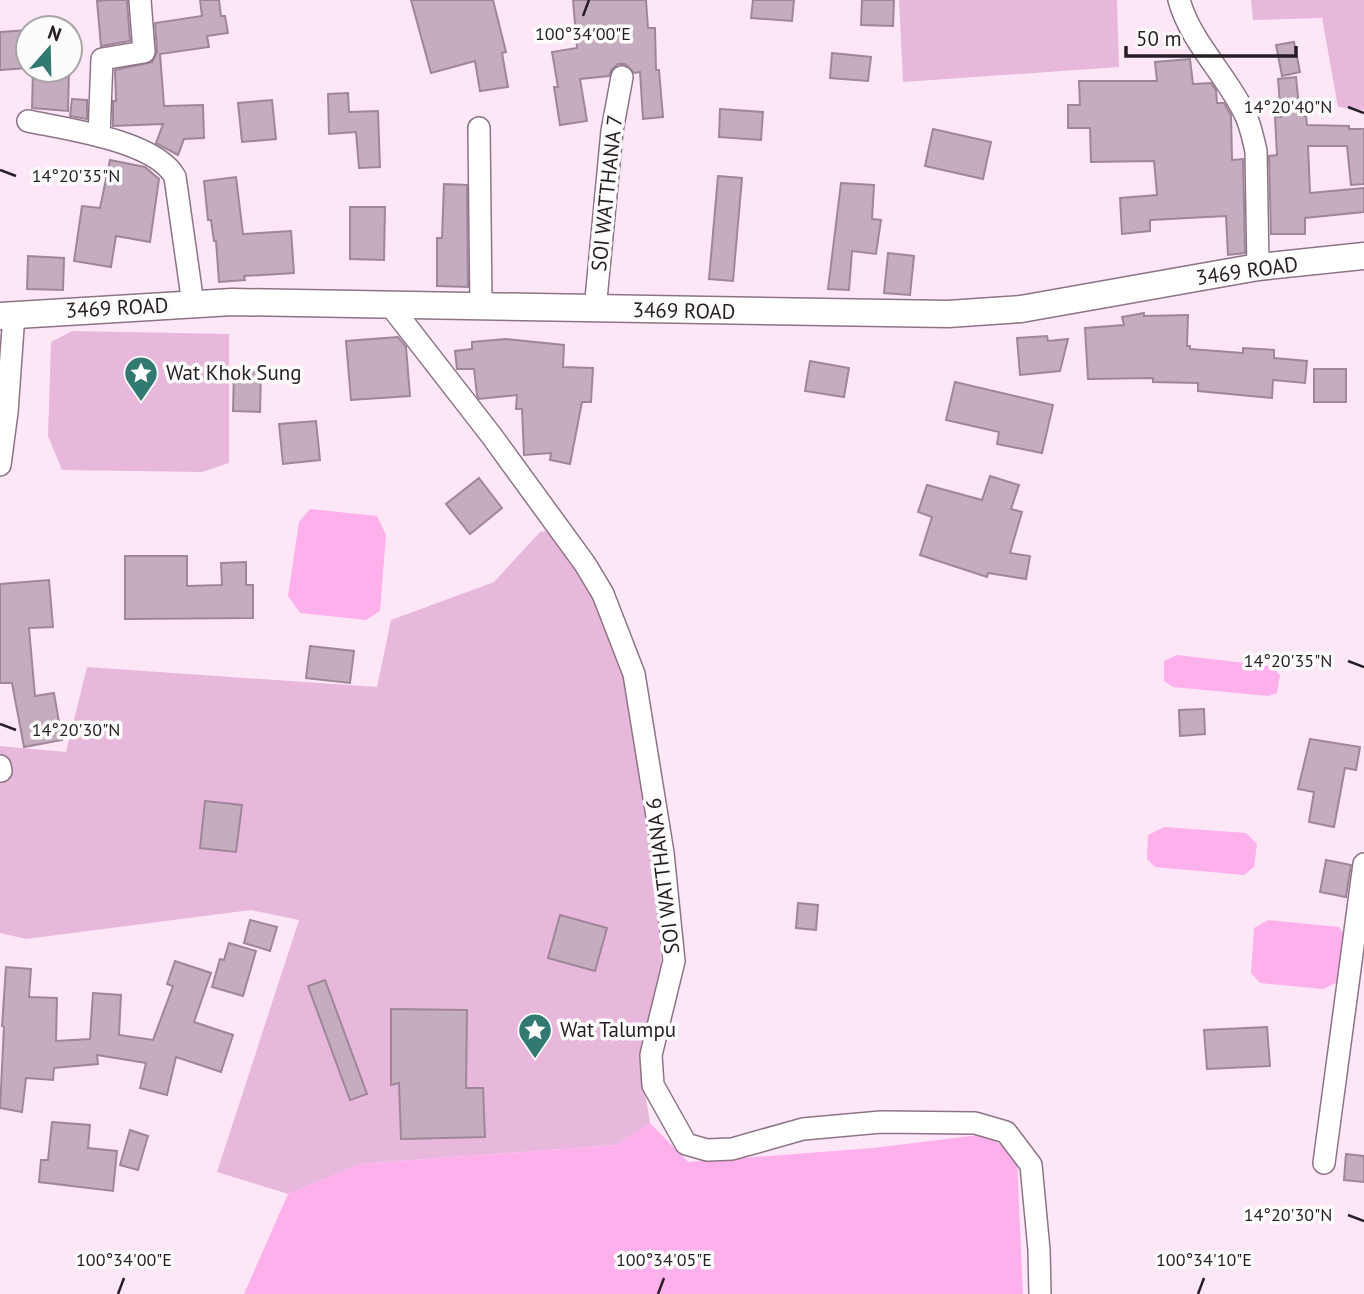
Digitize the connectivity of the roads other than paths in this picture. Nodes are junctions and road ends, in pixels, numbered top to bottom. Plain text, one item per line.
1 (140, 0) edge
2 (1179, 0) edge
3 (622, 78) dead end
4 (28, 121) dead end
5 (480, 128) dead end
6 (99, 136) junction
7 (1364, 256) edge
8 (1258, 267) junction
9 (193, 304) junction
10 (390, 305) junction
11 (481, 306) junction
12 (595, 310) junction
13 (7, 315) edge
14 (0, 465) edge
15 (1364, 864) edge
16 (1324, 1163) dead end
17 (1040, 1294) edge

1 - 6 street
2 - 8 street
3 - 12 street, SOI WATTHANA 7
4 - 6 street
5 - 11 street
6 - 9 street
7 - 8 street, 3469 ROAD
8 - 12 street, 3469 ROAD
9 - 10 street, 3469 ROAD
9 - 13 street, 3469 ROAD
10 - 11 street, 3469 ROAD
10 - 17 street, SOI WATTHANA 6
11 - 12 street, 3469 ROAD
13 - 14 street
15 - 16 street

